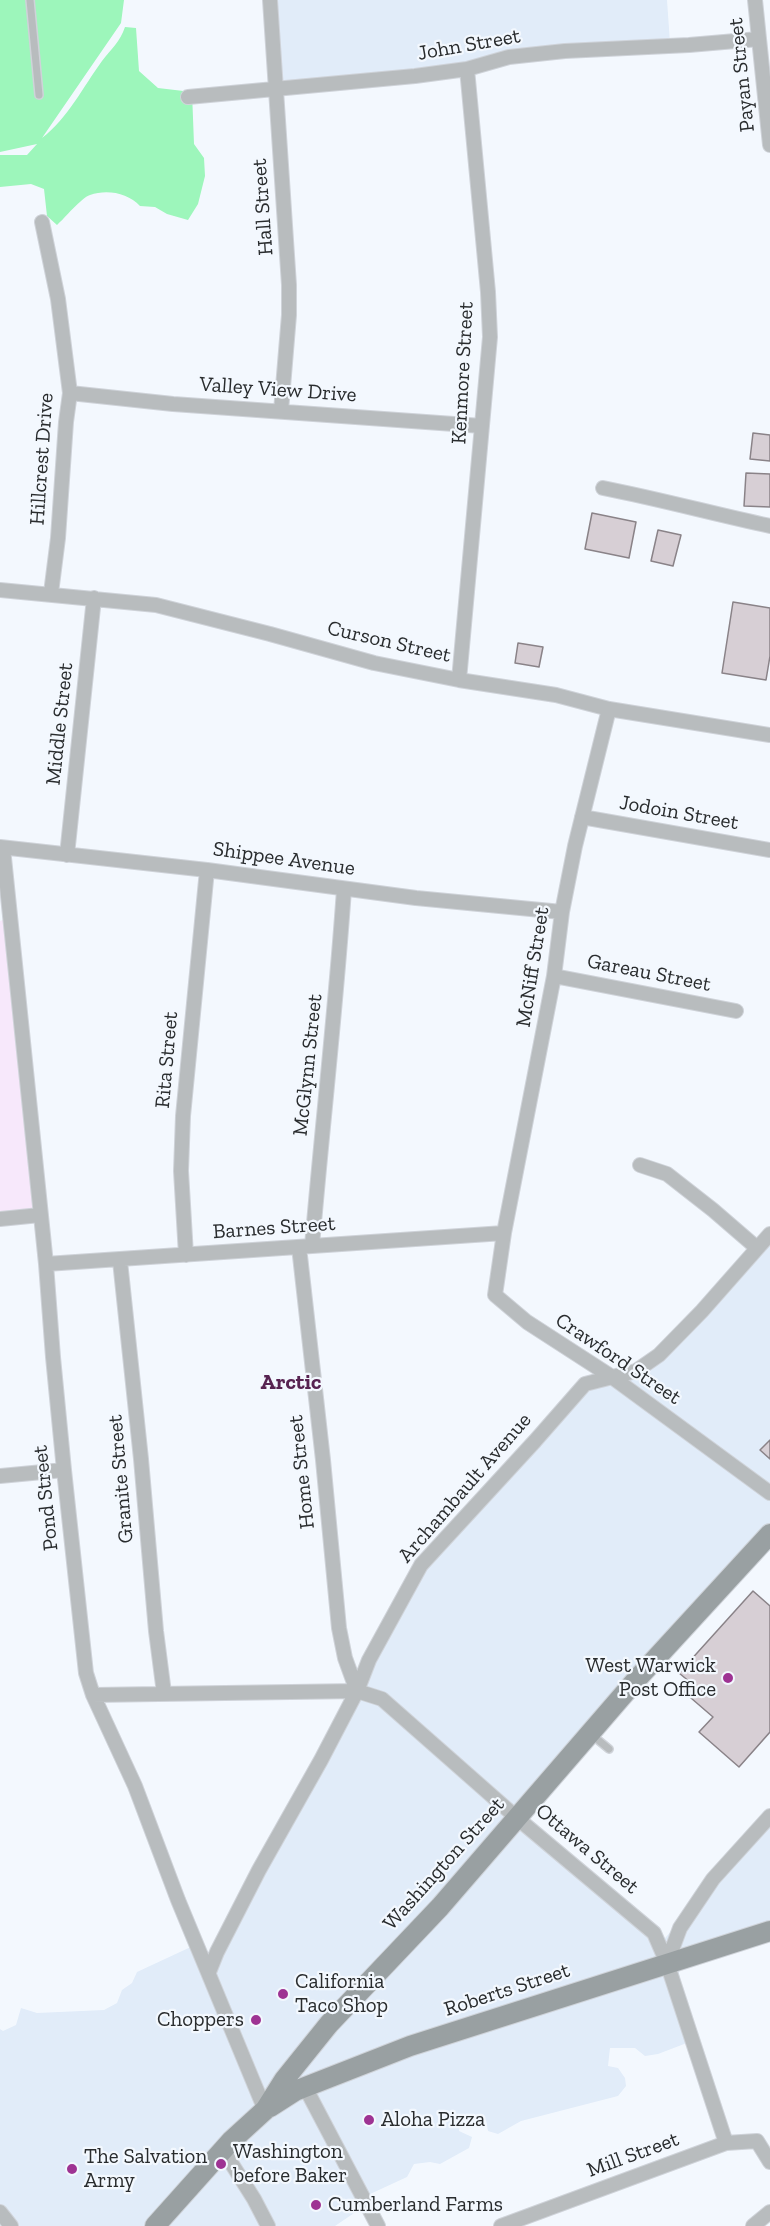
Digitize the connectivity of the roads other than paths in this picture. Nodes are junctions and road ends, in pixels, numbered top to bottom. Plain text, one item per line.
1 (30, 0) edge
2 (270, 0) edge
3 (755, 0) edge
4 (759, 39) junction
5 (467, 69) junction
6 (276, 88) junction
7 (39, 94) dead end
8 (188, 97) dead end
9 (770, 145) edge
10 (42, 222) dead end
11 (70, 393) junction
12 (281, 411) junction
13 (482, 426) junction
14 (603, 488) dead end
15 (770, 526) edge
16 (0, 590) edge
17 (51, 593) junction
18 (94, 598) junction
19 (459, 680) junction
20 (609, 709) junction
21 (770, 735) edge
22 (582, 817) junction
23 (2, 848) edge
24 (770, 850) edge
25 (68, 855) junction
26 (207, 870) junction
27 (344, 889) junction
28 (562, 912) junction
29 (554, 976) junction
30 (736, 1011) dead end
31 (640, 1165) dead end
32 (40, 1215) junction
33 (0, 1219) edge
34 (504, 1233) junction
35 (770, 1234) edge
36 (305, 1247) junction
37 (757, 1248) junction
38 (186, 1255) junction
39 (120, 1261) junction
40 (46, 1264) junction
41 (612, 1377) junction
42 (64, 1470) junction
43 (0, 1476) edge
44 (770, 1493) edge
45 (770, 1534) edge
46 (357, 1691) junction
47 (164, 1693) junction
48 (93, 1695) junction
49 (590, 1734) junction
50 (609, 1749) dead end
51 (770, 1815) edge
52 (517, 1818) junction
53 (770, 1931) edge
54 (667, 1963) junction
55 (209, 1972) junction
56 (305, 2087) junction
57 (265, 2110) junction
58 (726, 2143) junction
59 (223, 2150) junction
60 (770, 2162) edge
61 (0, 2212) edge
62 (770, 2212) edge
63 (10, 2226) edge
64 (155, 2226) edge
65 (268, 2226) edge
66 (378, 2226) edge
67 (501, 2226) edge
68 (753, 2226) edge

1 - 7 lane
2 - 6 street, Hall Street
3 - 4 street, Payan Street
4 - 5 street, John Street
4 - 9 street, Payan Street
5 - 6 street, John Street
5 - 13 street, Kenmore Street
6 - 8 street, John Street
6 - 12 street, Hall Street
10 - 11 street, Hillcrest Drive
11 - 12 street, Valley View Drive
11 - 17 street, Hillcrest Drive
12 - 13 street, Valley View Drive
13 - 19 street, Kenmore Street
14 - 15 street
16 - 17 street, Curson Street
17 - 18 street, Curson Street
18 - 19 street, Curson Street
18 - 25 street, Middle Street
19 - 20 street, Curson Street
20 - 21 street, Curson Street
20 - 22 street, McNiff Street
22 - 24 street, Jodoin Street
22 - 28 street, McNiff Street
23 - 25 street, Shippee Avenue
23 - 32 street, Pond Street
25 - 26 street, Shippee Avenue
26 - 27 street, Shippee Avenue
26 - 38 street, Rita Street
27 - 28 street, Shippee Avenue
27 - 36 street, McGlynn Street
28 - 29 street, McNiff Street
29 - 30 street, Gareau Street
29 - 34 street, McNiff Street
31 - 37 street
32 - 33 street
32 - 40 street, Pond Street
34 - 36 street, Barnes Street
34 - 41 street, Crawford Street
35 - 37 street, Archambault Avenue
36 - 38 street, Barnes Street
36 - 46 street, Home Street
37 - 41 street, Archambault Avenue
38 - 39 street, Barnes Street
39 - 40 street, Barnes Street
39 - 47 street, Granite Street
40 - 42 street, Pond Street
41 - 44 street, Crawford Street
41 - 46 street, Archambault Avenue
42 - 43 street
42 - 48 street, Pond Street
45 - 49 main road, Washington Street
46 - 47 street, Ottawa Street
46 - 52 street, Ottawa Street
46 - 55 street, Archambault Avenue
47 - 48 street, Ottawa Street
48 - 55 street, Pond Street
49 - 50 lane
49 - 52 main road, Washington Street
51 - 54 street
52 - 54 street, Ottawa Street
52 - 57 main road, Washington Street
53 - 54 main road, Roberts Street
54 - 56 main road, Roberts Street
54 - 58 street, Ottawa Street
55 - 57 street, Pond Street
56 - 57 main road, Roberts Street
56 - 66 street
57 - 59 main road, Washington Street
58 - 60 street, Mill Street
58 - 67 street, Mill Street
59 - 64 main road, Washington Street
59 - 65 street
61 - 63 street
62 - 68 street

